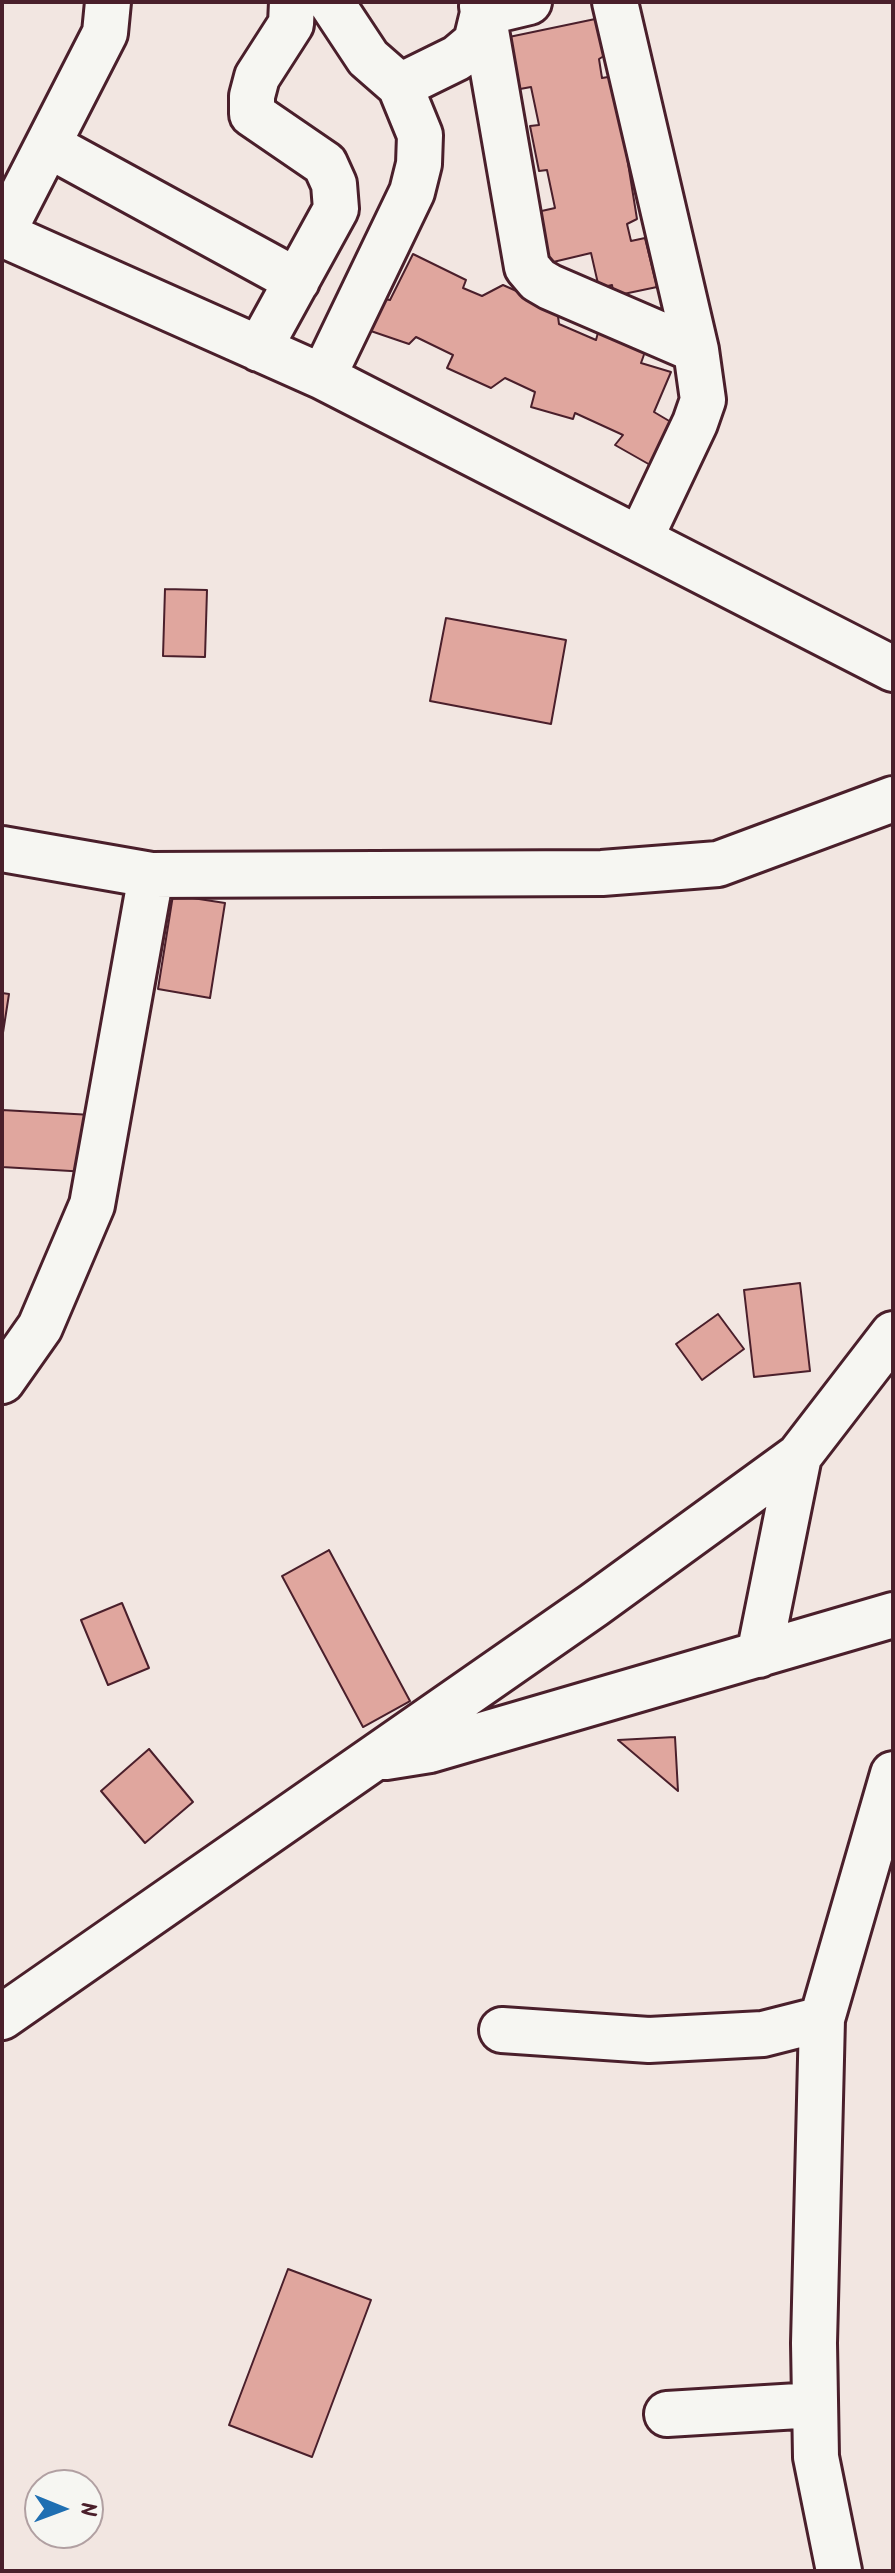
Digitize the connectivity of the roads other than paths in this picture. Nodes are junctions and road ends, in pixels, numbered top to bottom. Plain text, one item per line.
1 (108, 2) edge
2 (292, 2) edge
3 (331, 2) edge
4 (529, 2) edge
5 (615, 2) edge
6 (482, 7) edge
7 (400, 86) junction
8 (48, 145) junction
9 (297, 281) junction
10 (259, 349) junction
11 (696, 350) junction
12 (323, 377) junction
13 (640, 539) junction
14 (893, 669) edge
15 (893, 799) edge
16 (2, 849) edge
17 (151, 875) junction
18 (893, 1334) edge
19 (2, 1381) edge
20 (799, 1456) junction
21 (893, 1615) edge
22 (759, 1655) junction
23 (372, 1760) junction
24 (893, 1774) edge
25 (2, 2017) edge
26 (822, 2019) junction
27 (502, 2030) dead end
28 (815, 2405) junction
29 (667, 2414) dead end
30 (839, 2571) edge

1 - 8 street
2 - 9 street
3 - 7 street
4 - 6 street
5 - 11 street
6 - 7 street
6 - 11 street
7 - 12 street
8 - 9 street
8 - 10 street
9 - 10 street
10 - 12 street
11 - 13 street
12 - 13 street
13 - 14 street
15 - 17 street
16 - 17 street
17 - 19 street
18 - 20 street
20 - 22 street
20 - 23 street
21 - 22 street
22 - 23 street
23 - 25 street
24 - 26 street
26 - 27 street
26 - 28 street
28 - 29 street
28 - 30 street

